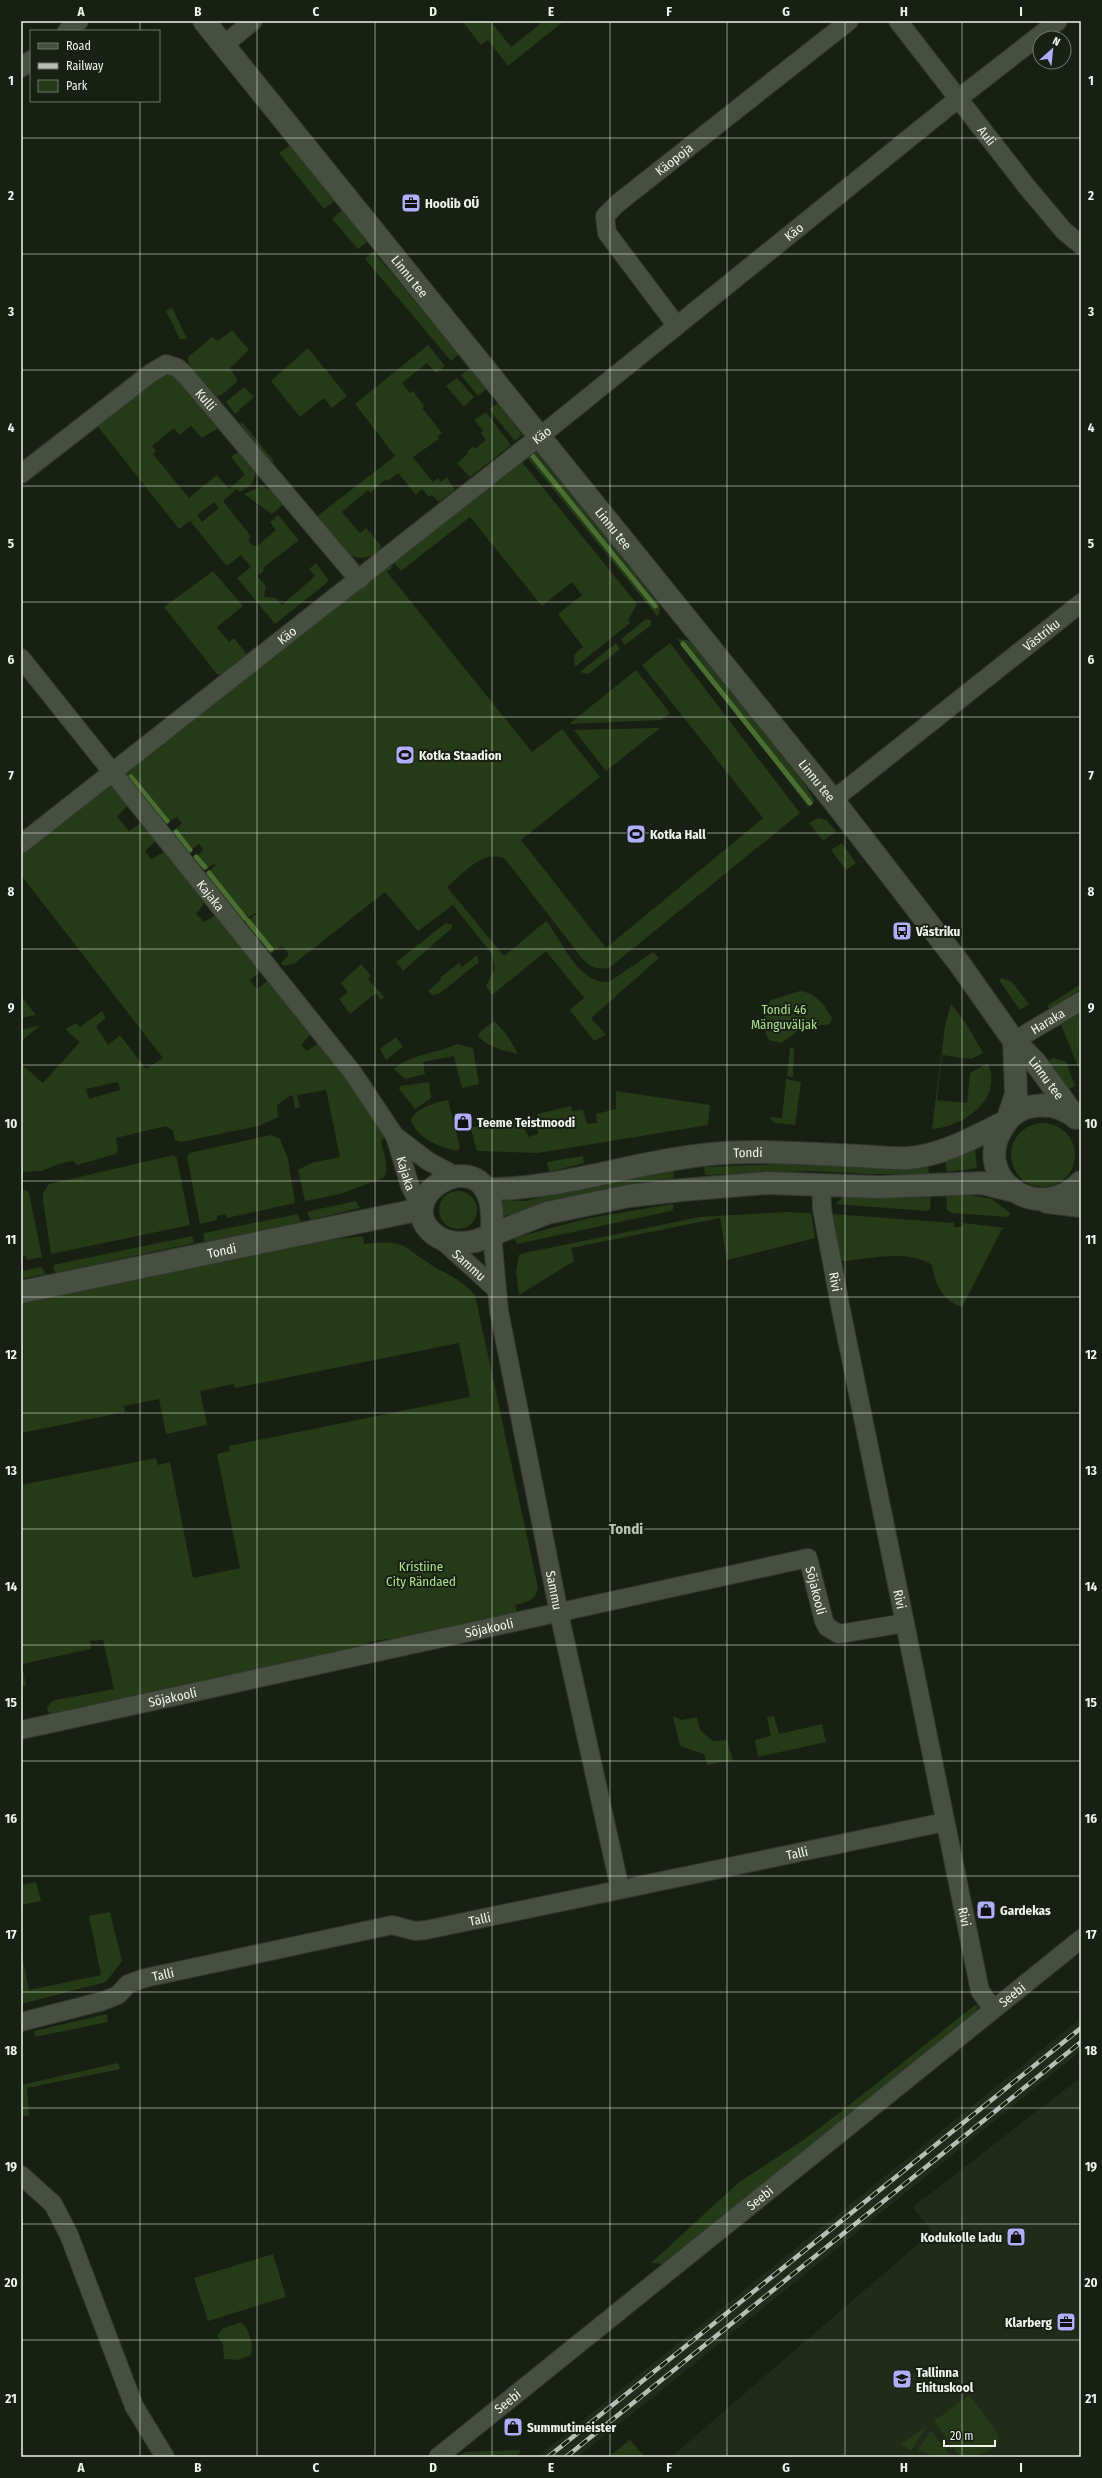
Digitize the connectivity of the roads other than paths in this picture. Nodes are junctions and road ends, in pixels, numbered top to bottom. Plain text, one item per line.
1 (79, 21) edge
2 (204, 21) edge
3 (253, 21) edge
4 (849, 21) edge
5 (898, 21) edge
6 (1058, 21) edge
7 (68, 30) edge
8 (224, 45) junction
9 (30, 61) edge
10 (21, 68) edge
11 (959, 98) junction
12 (1081, 245) edge
13 (677, 326) junction
14 (540, 437) junction
15 (21, 474) edge
16 (359, 580) junction
17 (1081, 603) edge
18 (21, 658) edge
19 (113, 772) junction
20 (833, 800) junction
21 (21, 844) edge
22 (1081, 1001) edge
23 (1014, 1041) junction
24 (1007, 1120) junction
25 (1079, 1121) edge
26 (396, 1136) junction
27 (454, 1176) junction
28 (1081, 1182) edge
29 (821, 1184) junction
30 (485, 1189) junction
31 (1014, 1191) junction
32 (1042, 1201) junction
33 (1081, 1206) edge
34 (422, 1209) junction
35 (492, 1234) junction
36 (442, 1240) junction
37 (496, 1289) junction
38 (21, 1292) edge
39 (559, 1613) junction
40 (905, 1623) junction
41 (21, 1730) edge
42 (945, 1822) junction
43 (620, 1889) junction
44 (1081, 1939) edge
45 (993, 2009) junction
46 (21, 2022) edge
47 (21, 2175) edge
48 (163, 2456) edge
49 (438, 2457) edge

1 - 7 street
2 - 8 street, Linnu tee
3 - 8 street
4 - 13 street, Käopoja
5 - 11 street, Auli
6 - 11 street, Käo
8 - 14 street, Linnu tee
9 - 10 street
11 - 12 street, Auli
11 - 13 street, Käo
13 - 14 street, Käo
14 - 16 street, Käo
14 - 20 street, Linnu tee
15 - 16 street, Kulli
16 - 19 street, Käo
17 - 20 street, Västriku
18 - 19 street, Kajaka
19 - 21 street, Käo
19 - 26 street, Kajaka
20 - 23 street, Linnu tee
22 - 23 street, Haraka
23 - 24 street, Linnu tee
23 - 25 street, Linnu tee
24 - 25 street, Tondi
24 - 30 street, Tondi
24 - 31 street, Linnu tee
26 - 27 street, Kajaka
26 - 34 street, Kajaka
27 - 30 street
27 - 34 street
28 - 32 street
29 - 31 street
29 - 35 street
29 - 40 street, Rivi
30 - 35 street
31 - 32 street
32 - 33 street
34 - 36 street
34 - 38 street, Tondi
35 - 36 street
35 - 37 street, Sammu
36 - 37 street, Sammu
37 - 39 street, Sammu
39 - 40 street, Sõjakooli
39 - 41 street, Sõjakooli
39 - 43 street, Sammu
40 - 42 street, Rivi
42 - 43 street, Talli
42 - 45 street, Rivi
43 - 46 street, Talli
44 - 45 street, Seebi
45 - 49 street, Seebi
47 - 48 street

